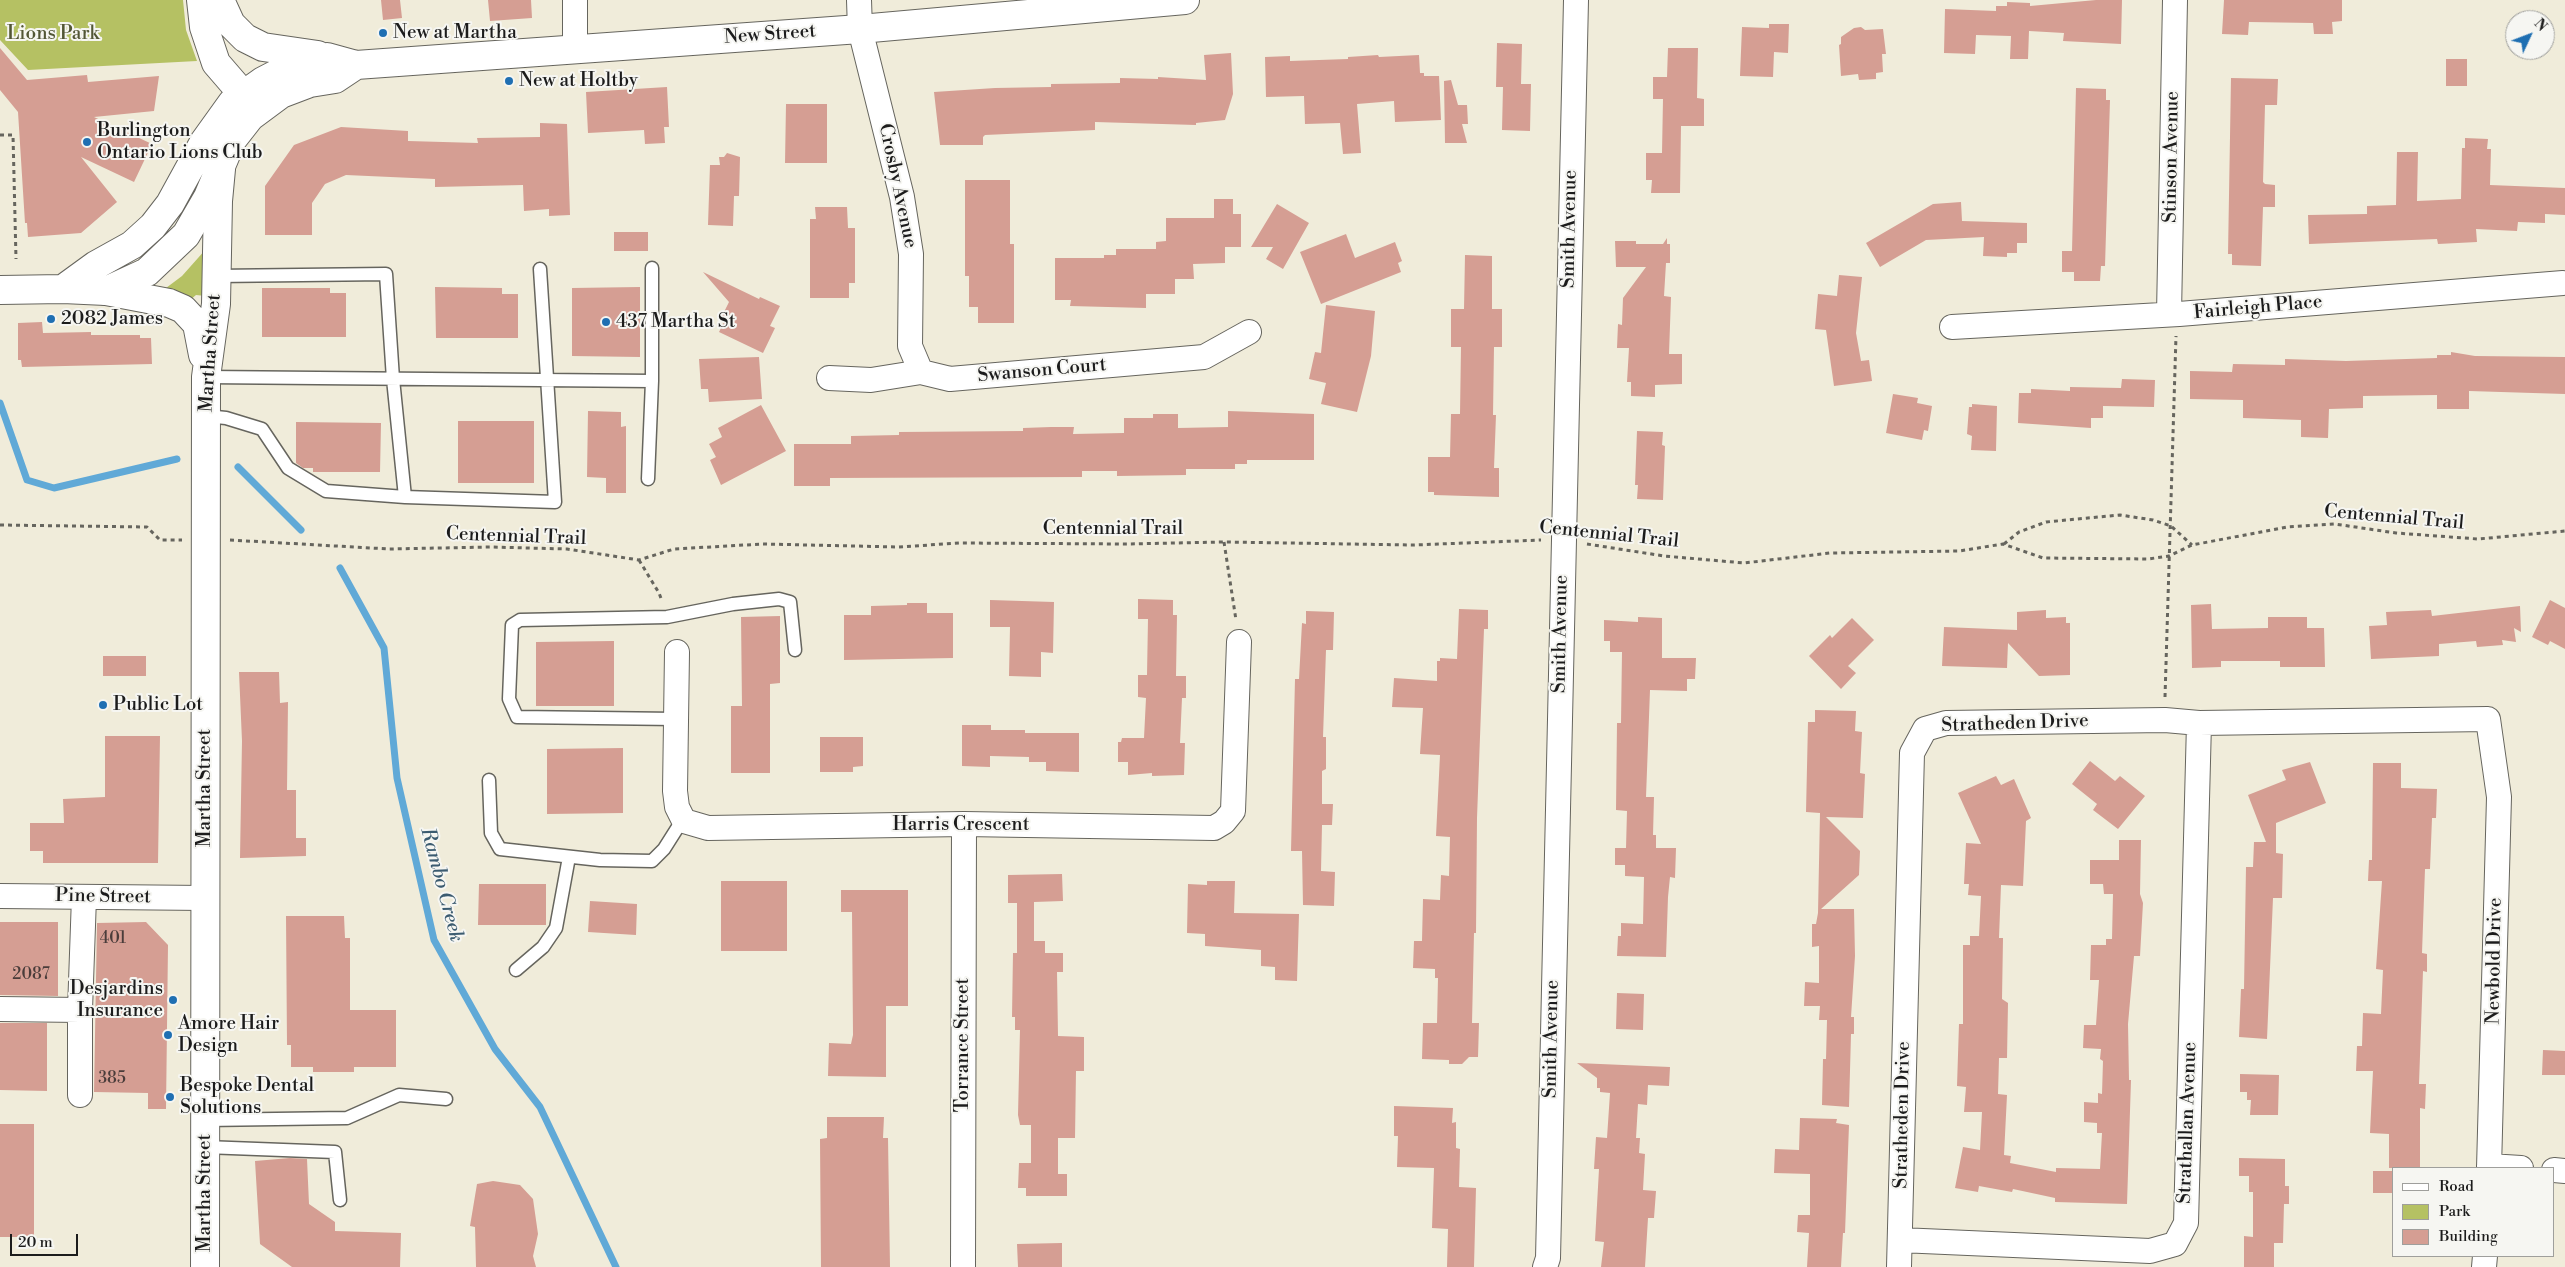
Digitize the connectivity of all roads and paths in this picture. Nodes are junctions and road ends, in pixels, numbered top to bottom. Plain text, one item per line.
1 (201, 0) edge
2 (220, 0) edge
3 (575, 0) edge
4 (860, 0) edge
5 (1185, 0) edge
6 (1576, 0) edge
7 (2175, 0) edge
8 (1150, 1) edge
9 (860, 29) junction
10 (574, 49) junction
11 (327, 57) junction
12 (356, 65) junction
13 (250, 102) junction
14 (0, 135) edge
15 (222, 159) junction
16 (16, 259) dead end
17 (652, 268) dead end
18 (540, 269) dead end
19 (216, 276) junction
20 (2563, 283) dead end
21 (63, 288) junction
22 (0, 290) edge
23 (106, 291) junction
24 (2169, 314) junction
25 (1952, 327) dead end
26 (1249, 332) dead end
27 (921, 372) junction
28 (206, 377) junction
29 (829, 378) dead end
30 (393, 379) junction
31 (548, 380) junction
32 (652, 381) junction
33 (206, 424) junction
34 (648, 479) dead end
35 (405, 497) junction
36 (0, 525) edge
37 (2171, 526) junction
38 (2565, 531) edge
39 (169, 540) dead end
40 (223, 540) dead end
41 (1563, 541) junction
42 (1224, 542) junction
43 (2004, 544) junction
44 (2192, 545) junction
45 (2169, 556) junction
46 (1239, 642) joint
47 (795, 650) dead end
48 (677, 652) dead end
49 (676, 720) junction
50 (2165, 720) junction
51 (2199, 724) junction
52 (2494, 757) joint
53 (489, 780) dead end
54 (683, 819) junction
55 (964, 824) junction
56 (569, 857) junction
57 (0, 896) edge
58 (84, 897) junction
59 (206, 898) junction
60 (516, 970) dead end
61 (0, 1009) edge
62 (80, 1010) junction
63 (80, 1096) dead end
64 (446, 1099) dead end
65 (205, 1120) junction
66 (205, 1147) junction
67 (2489, 1167) edge
68 (340, 1200) dead end
69 (1900, 1240) junction
70 (205, 1267) edge
71 (963, 1267) edge
72 (1546, 1267) edge
73 (1899, 1267) edge

1 - 13 main road
2 - 11 main road, New Street
3 - 10 street
4 - 9 street, Crosby Avenue
5 - 8 main road, New Street
6 - 41 street, Smith Avenue
7 - 24 street, Stinson Avenue
8 - 9 main road, New Street
9 - 10 main road, New Street
9 - 27 street, Crosby Avenue
10 - 12 main road, New Street
11 - 12 main road, New Street
11 - 13 main road
12 - 13 main road, New Street
13 - 15 main road
13 - 21 main road
14 - 16 path
15 - 19 main road, Martha Street
15 - 23 main road
17 - 32 lane
18 - 31 lane
19 - 28 main road, Martha Street
19 - 30 lane
20 - 24 street, Fairleigh Place
21 - 22 main road
21 - 23 main road
23 - 28 main road
24 - 25 street, Fairleigh Place
24 - 37 path
26 - 27 street, Swanson Court
27 - 29 street, Swanson Court
28 - 30 lane
28 - 33 main road, Martha Street
30 - 31 lane
30 - 35 lane
31 - 32 lane
31 - 35 lane
32 - 34 lane
33 - 35 lane
33 - 59 main road, Martha Street
36 - 39 path
37 - 43 path, Centennial Trail
37 - 44 path, Centennial Trail
37 - 45 path
38 - 44 path, Centennial Trail
40 - 42 path, Centennial Trail
41 - 42 path, Centennial Trail
41 - 43 path, Centennial Trail
41 - 72 street, Smith Avenue
42 - 46 path
43 - 45 path, Centennial Trail
44 - 45 path, Centennial Trail
45 - 50 path
46 - 55 street, Harris Crescent
47 - 49 lane
48 - 49 street
49 - 54 street
50 - 51 street, Stratheden Drive
50 - 69 street, Stratheden Drive
51 - 52 street, Stratheden Drive
51 - 69 street, Strathallan Avenue
52 - 67 street, Newbold Drive
53 - 56 lane
54 - 55 street, Harris Crescent
54 - 56 lane
55 - 71 street, Torrance Street
56 - 60 lane
57 - 58 street, Pine Street
58 - 59 street, Pine Street
58 - 62 street
59 - 65 main road, Martha Street
61 - 62 street
62 - 63 street
64 - 65 lane
65 - 66 main road, Martha Street
66 - 68 lane
66 - 70 main road, Martha Street
69 - 73 street, Stratheden Drive

